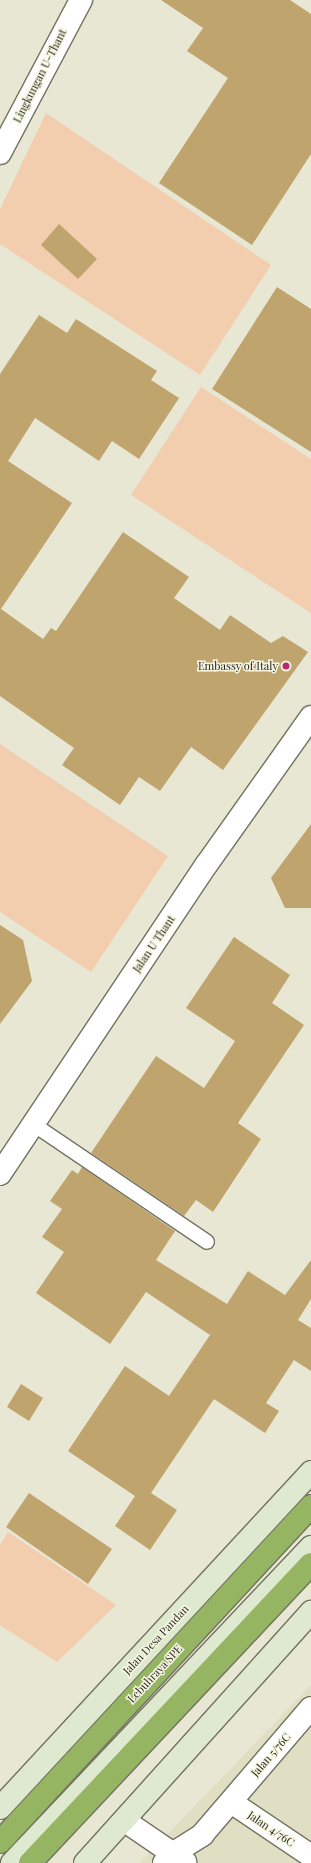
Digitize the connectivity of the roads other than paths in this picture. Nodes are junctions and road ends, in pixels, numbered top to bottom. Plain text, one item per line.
1 (81, 0) edge
2 (0, 153) edge
3 (311, 716) edge
4 (33, 1124) junction
5 (0, 1174) edge
6 (207, 1242) dead end
7 (311, 1472) edge
8 (311, 1506) edge
9 (311, 1547) edge
10 (311, 1564) edge
11 (311, 1612) edge
12 (311, 1708) edge
13 (231, 1802) junction
14 (0, 1808) edge
15 (125, 1821) junction
16 (0, 1842) edge
17 (311, 1856) edge
18 (174, 1860) edge
19 (12, 1863) edge
20 (30, 1863) edge
21 (85, 1863) edge

1 - 2 street, Lingkungan U-Thant
3 - 4 street, Jalan U Thant
4 - 5 street, Jalan U Thant
4 - 6 lane
7 - 14 street, Jalan Desa Pandan
8 - 16 highway, Lebuhraya SPE
9 - 19 street
10 - 20 highway
11 - 15 street
12 - 13 street, Jalan 5/76C
13 - 17 street, Jalan 4/76C
13 - 18 street
15 - 18 street
15 - 21 street

